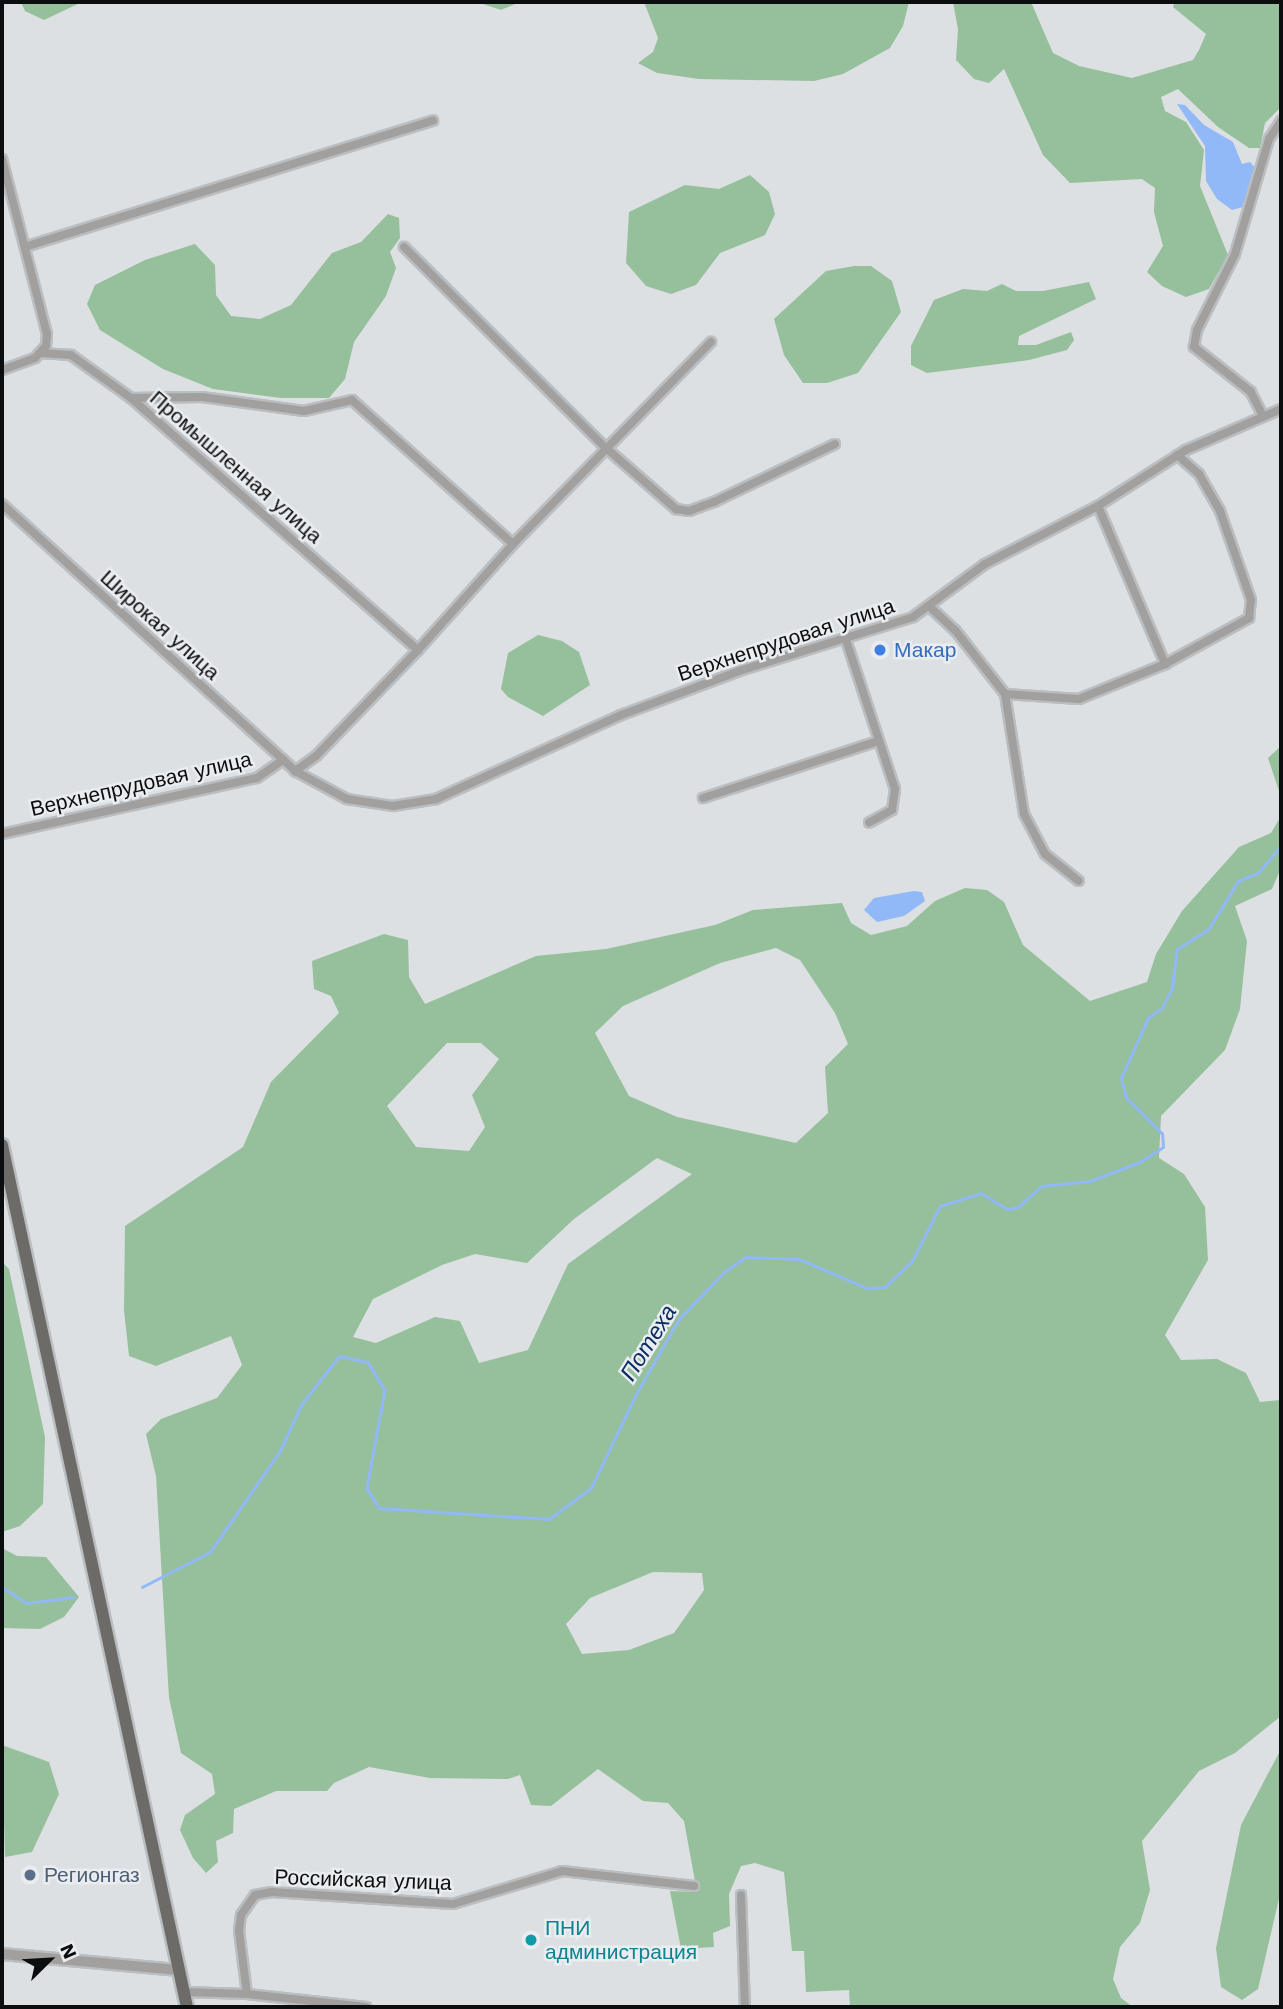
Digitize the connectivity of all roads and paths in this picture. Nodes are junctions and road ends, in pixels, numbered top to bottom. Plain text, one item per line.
1 (433, 121) dead end
2 (1281, 121) edge
3 (2, 159) edge
4 (28, 246) junction
5 (404, 247) dead end
6 (711, 342) dead end
7 (41, 353) junction
8 (2, 370) edge
9 (131, 398) junction
10 (1281, 409) edge
11 (1262, 414) junction
12 (835, 444) dead end
13 (606, 448) junction
14 (1177, 455) junction
15 (2, 504) edge
16 (1098, 506) junction
17 (513, 544) junction
18 (931, 608) junction
19 (845, 637) junction
20 (418, 650) junction
21 (1166, 664) junction
22 (1005, 694) junction
23 (878, 741) junction
24 (283, 760) junction
25 (295, 771) junction
26 (703, 797) dead end
27 (869, 823) dead end
28 (2, 834) edge
29 (1079, 881) dead end
30 (2, 1145) edge
31 (694, 1886) dead end
32 (741, 1895) dead end
33 (2, 1954) edge
34 (179, 1970) junction
35 (184, 1993) junction
36 (247, 1994) junction
37 (187, 2007) edge
38 (366, 2007) edge
39 (745, 2007) edge

1 - 4 street
2 - 11 street
3 - 4 street
4 - 7 street
5 - 13 street
6 - 13 street
7 - 8 street
7 - 9 street, Промышленная улица
9 - 17 street
9 - 20 street, Промышленная улица
10 - 11 street, Верхнепрудовая улица
11 - 14 street, Верхнепрудовая улица
12 - 13 street
13 - 17 street
14 - 16 street, Верхнепрудовая улица
14 - 21 street
15 - 24 street, Широкая улица
16 - 18 street, Верхнепрудовая улица
16 - 21 street
17 - 20 street
18 - 19 street, Верхнепрудовая улица
18 - 22 street
19 - 23 street
19 - 25 street, Верхнепрудовая улица
20 - 25 street
21 - 22 street
22 - 29 street
23 - 26 street
23 - 27 street
24 - 25 street, Широкая улица
24 - 28 street, Верхнепрудовая улица
30 - 34 main road
31 - 36 street, Российская улица
32 - 39 street
33 - 34 street
34 - 35 main road
35 - 36 street
35 - 37 main road
36 - 38 street

